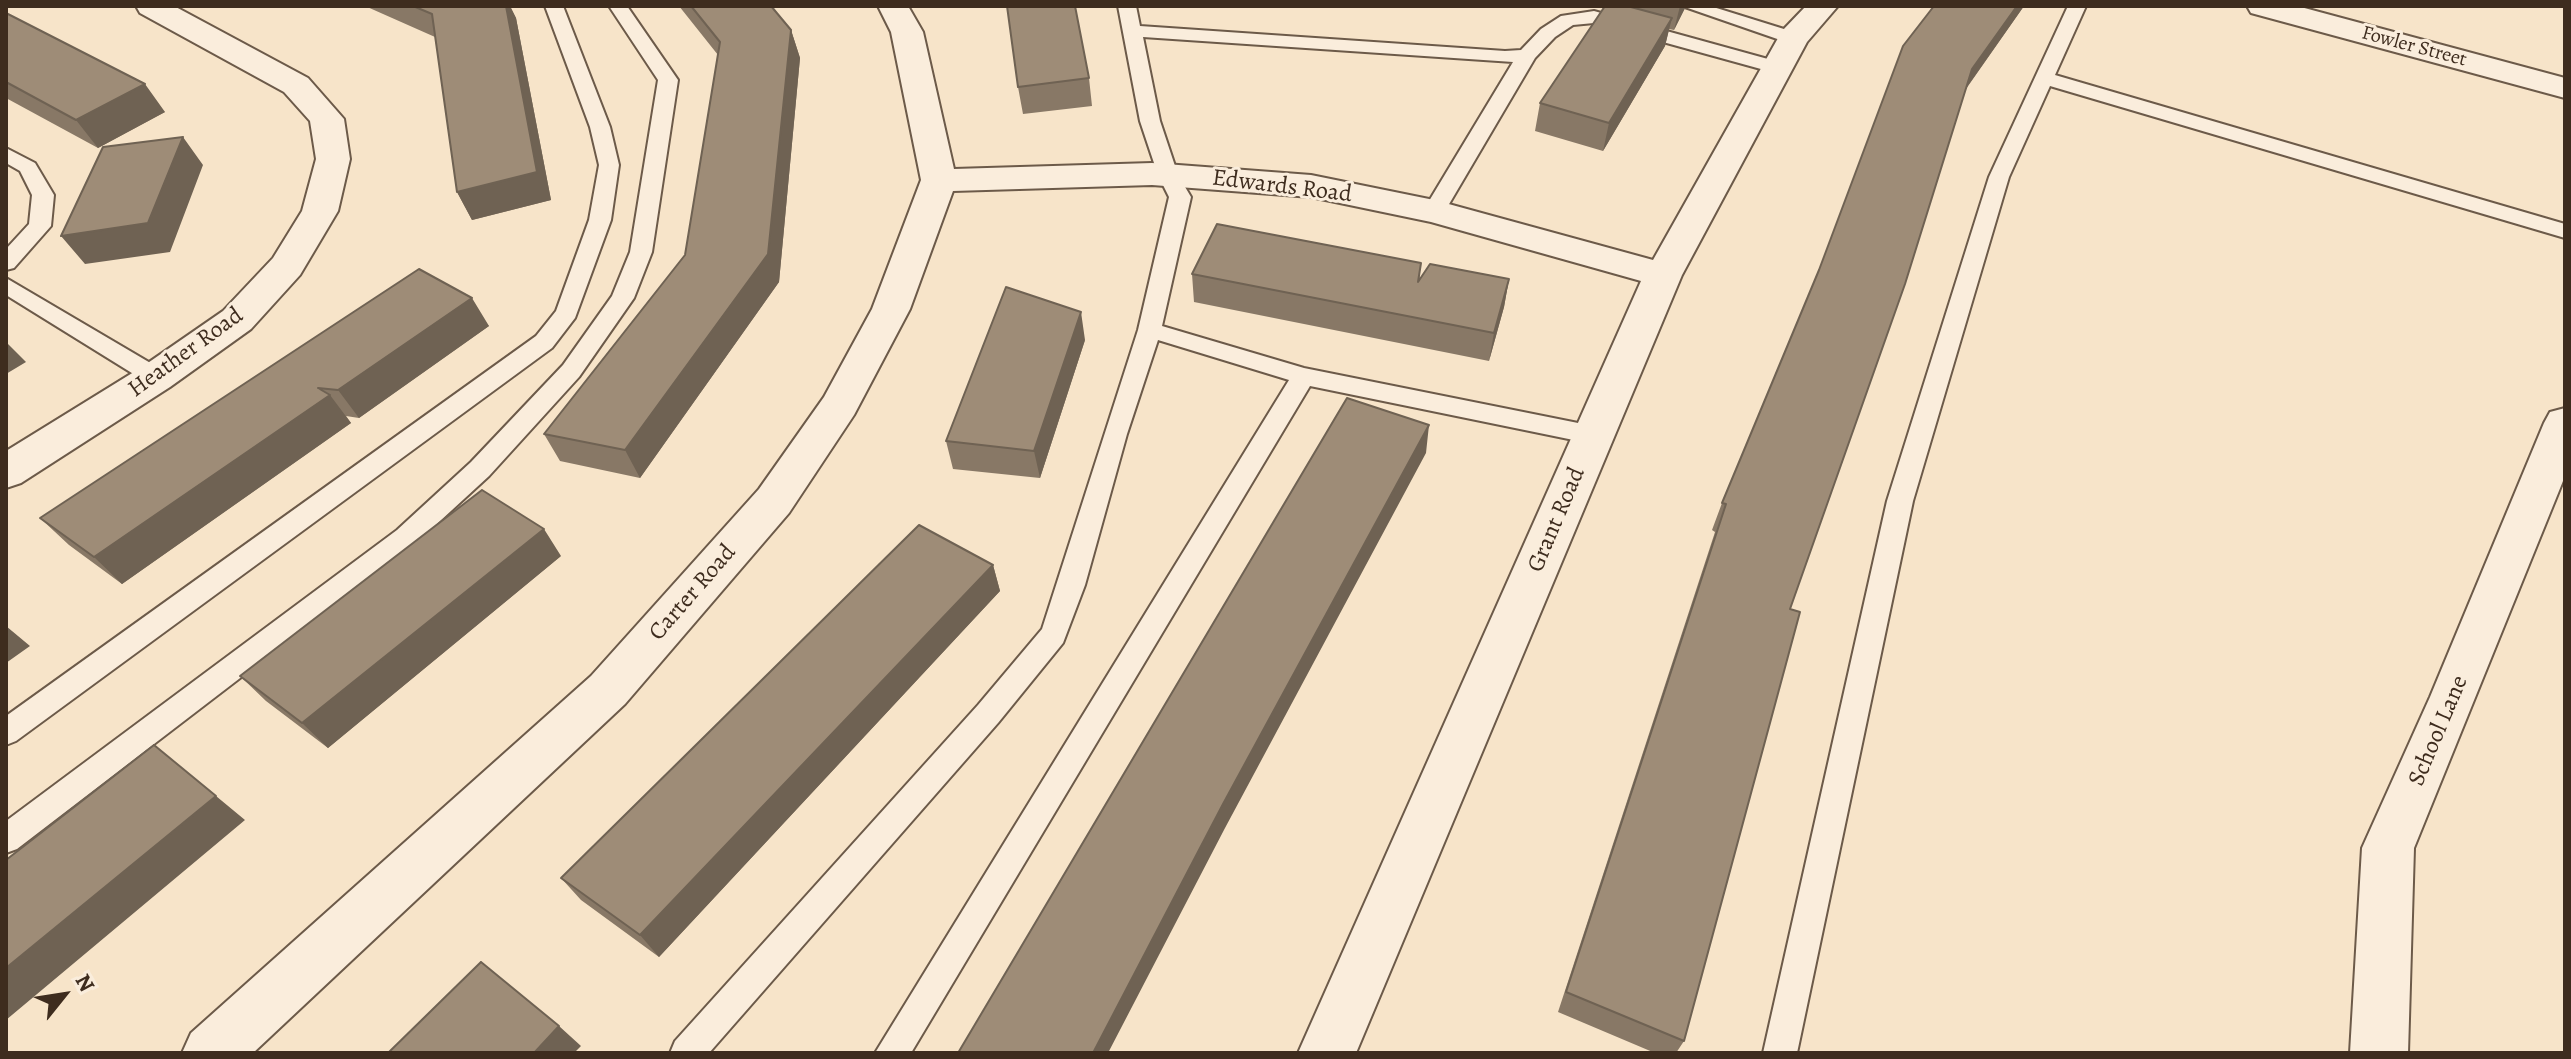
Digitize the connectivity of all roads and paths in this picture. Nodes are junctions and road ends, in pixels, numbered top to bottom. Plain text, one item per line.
1 (151, 6) edge
2 (554, 6) edge
3 (618, 6) edge
4 (893, 6) edge
5 (1691, 6) edge
6 (1823, 6) edge
7 (2077, 6) edge
8 (2262, 6) edge
9 (1131, 19) edge
10 (1786, 53) junction
11 (1527, 55) junction
12 (2042, 77) junction
13 (2565, 88) edge
14 (6, 154) edge
15 (1168, 175) junction
16 (939, 180) junction
17 (1434, 211) junction
18 (2565, 231) edge
19 (6, 263) edge
20 (1663, 275) junction
21 (6, 285) edge
22 (1150, 330) junction
23 (1304, 376) junction
24 (156, 377) junction
25 (2563, 434) edge
26 (1593, 435) junction
27 (6, 472) edge
28 (6, 732) edge
29 (6, 839) edge
30 (211, 1053) edge
31 (687, 1053) edge
32 (892, 1053) edge
33 (1327, 1053) edge
34 (1780, 1053) edge
35 (2379, 1053) edge

1 - 24 street, Heather Road
2 - 28 lane
3 - 29 lane
4 - 16 street
5 - 10 lane
6 - 10 street, Grant Road
7 - 12 lane
8 - 13 street, Fowler Street
9 - 11 lane
9 - 15 lane
10 - 11 lane
10 - 20 street, Grant Road
11 - 17 lane
12 - 18 lane
12 - 34 lane
14 - 19 lane
15 - 16 street, Edwards Road
15 - 17 street, Edwards Road
15 - 22 lane
16 - 30 street, Carter Road
17 - 20 street, Edwards Road
20 - 26 street, Grant Road
21 - 24 lane
22 - 23 lane
22 - 31 lane
23 - 26 lane
23 - 32 lane
24 - 27 street, Heather Road
25 - 35 street, School Lane
26 - 33 street, Grant Road

